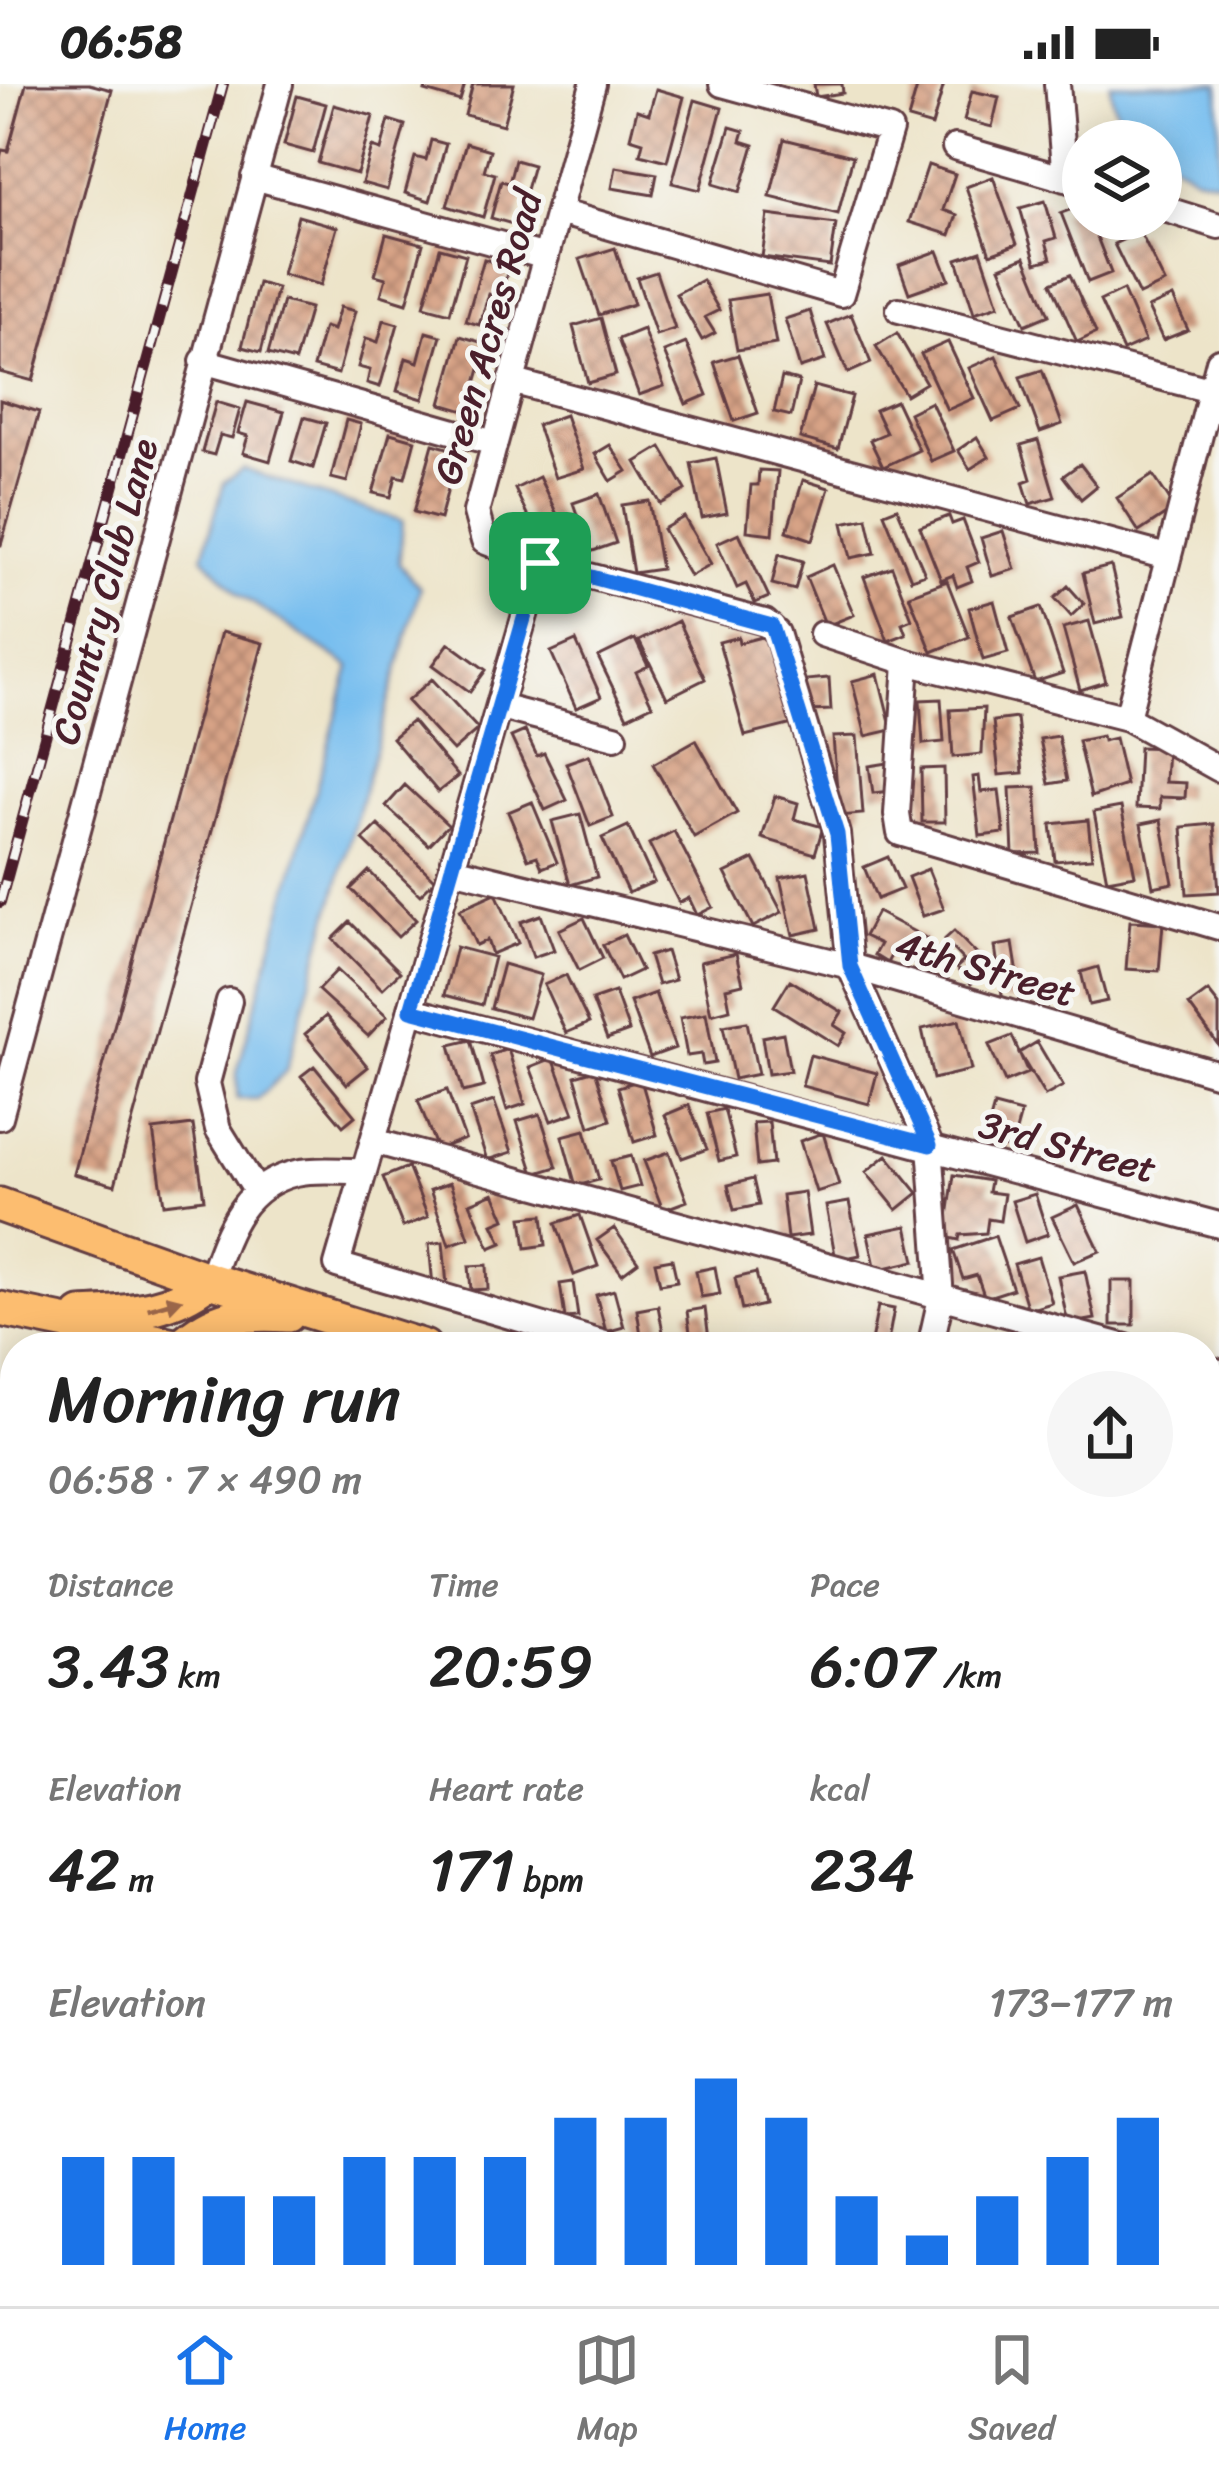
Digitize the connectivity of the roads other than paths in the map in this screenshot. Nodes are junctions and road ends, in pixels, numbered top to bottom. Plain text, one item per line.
1 (280, 84) edge
2 (593, 84) edge
3 (722, 84) edge
4 (1057, 84) edge
5 (1063, 120) edge
6 (955, 147) dead end
7 (254, 176) junction
8 (1062, 178) edge
9 (559, 212) junction
10 (1182, 215) edge
11 (1219, 226) edge
12 (546, 257) junction
13 (899, 310) dead end
14 (203, 361) junction
15 (1219, 361) edge
16 (511, 381) junction
17 (1210, 390) junction
18 (494, 443) junction
19 (1167, 557) junction
20 (540, 563) junction
21 (822, 634) dead end
22 (907, 662) junction
23 (500, 707) junction
24 (1127, 718) junction
25 (614, 737) dead end
26 (1217, 761) edge
27 (452, 869) junction
28 (1219, 927) edge
29 (850, 966) junction
30 (229, 1001) dead end
31 (411, 1010) junction
32 (1219, 1074) edge
33 (0, 1118) edge
34 (373, 1142) junction
35 (930, 1145) junction
36 (364, 1172) junction
37 (257, 1192) junction
38 (0, 1205) edge
39 (1219, 1225) edge
40 (210, 1280) junction
41 (940, 1298) junction
42 (16, 1313) edge
43 (331, 1317) junction
44 (109, 1332) edge
45 (196, 1332) edge
46 (378, 1332) edge
47 (563, 1332) edge
48 (933, 1332) edge
49 (1069, 1332) edge

1 - 7 street, Country Club Lane
2 - 9 street, Green Acres Road
3 - 9 street
4 - 5 street
6 - 8 street
7 - 12 street
7 - 14 street, Country Club Lane
9 - 12 street, Green Acres Road
10 - 11 street
12 - 16 street, Green Acres Road
13 - 17 street
14 - 18 street
14 - 33 street, Country Club Lane
15 - 17 street
16 - 18 street, Green Acres Road
16 - 19 street
17 - 19 street
18 - 20 street, Green Acres Road
19 - 24 street
20 - 23 street
20 - 29 street
21 - 22 street
22 - 24 street
22 - 28 street
23 - 25 street
23 - 27 street
24 - 26 street
27 - 29 street, 4th Street
27 - 31 street
29 - 32 street, 4th Street
29 - 35 street
30 - 37 street
31 - 34 street
31 - 35 street, 3rd Street
34 - 36 street
34 - 41 street
35 - 39 street, 3rd Street
35 - 41 street
36 - 37 street
36 - 47 street
37 - 40 street
38 - 40 main road
42 -> 40 main road
40 - 43 main road
41 - 48 street
41 - 49 street
42 - 44 main road
43 - 45 main road
43 - 46 main road

